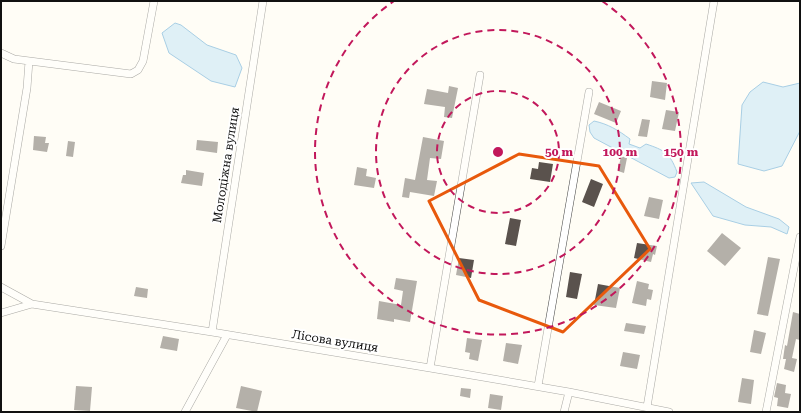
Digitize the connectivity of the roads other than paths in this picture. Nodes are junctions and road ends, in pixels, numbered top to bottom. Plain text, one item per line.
1 (154, 1) edge
2 (262, 1) edge
3 (714, 1) edge
4 (1, 53) edge
5 (29, 61) junction
6 (480, 74) dead end
7 (589, 92) dead end
8 (800, 237) edge
9 (1, 246) edge
10 (1, 287) edge
11 (32, 304) junction
12 (1, 313) edge
13 (212, 332) junction
14 (228, 335) junction
15 (430, 368) junction
16 (538, 386) junction
17 (569, 392) junction
18 (647, 407) junction
19 (185, 412) edge
20 (564, 412) edge
21 (669, 412) edge
22 (766, 412) edge

1 - 5 street
2 - 13 street, Молодіжна вулиця
3 - 18 street
4 - 5 street
5 - 9 street
6 - 15 street
7 - 16 street
8 - 22 street
10 - 11 street, Лісова вулиця
11 - 12 street
11 - 13 street, Лісова вулиця
13 - 14 street, Лісова вулиця
14 - 15 street, Лісова вулиця
14 - 19 street
15 - 16 street, Лісова вулиця
16 - 17 street, Лісова вулиця
17 - 18 street, Лісова вулиця
17 - 20 street
18 - 21 street, Лісова вулиця

